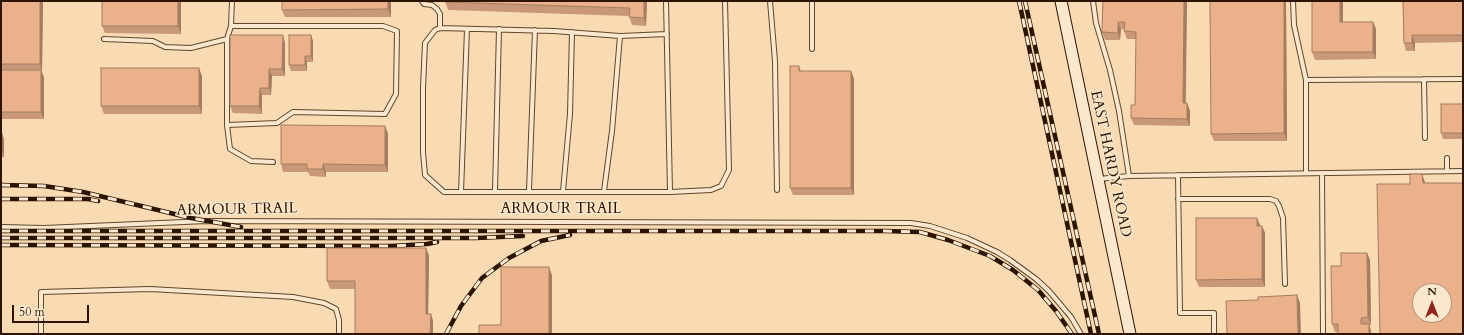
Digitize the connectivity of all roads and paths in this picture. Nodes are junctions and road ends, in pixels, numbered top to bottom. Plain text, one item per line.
1 (232, 1) edge
2 (422, 1) edge
3 (666, 1) edge
4 (725, 1) edge
5 (770, 1) edge
6 (812, 1) edge
7 (1061, 1) edge
8 (1093, 1) edge
9 (1293, 1) edge
10 (231, 26) junction
11 (440, 28) junction
12 (467, 29) junction
13 (499, 29) junction
14 (535, 30) junction
15 (572, 32) junction
16 (667, 34) junction
17 (620, 36) junction
18 (104, 39) dead end
19 (227, 39) junction
20 (812, 49) dead end
21 (1424, 79) junction
22 (1463, 79) edge
23 (1306, 80) junction
24 (227, 125) junction
25 (1425, 138) dead end
26 (1447, 158) dead end
27 (273, 162) dead end
28 (1447, 171) junction
29 (1463, 171) edge
30 (1322, 173) junction
31 (1306, 174) junction
32 (1178, 175) junction
33 (1129, 176) junction
34 (1098, 179) junction
35 (777, 190) dead end
36 (529, 191) junction
37 (563, 191) junction
38 (604, 191) junction
39 (461, 192) junction
40 (495, 192) junction
41 (670, 192) junction
42 (1178, 199) junction
43 (1, 227) edge
44 (1285, 284) dead end
45 (41, 334) edge
46 (339, 334) edge
47 (1082, 334) edge
48 (1130, 334) edge
49 (1214, 334) edge
50 (1323, 334) edge

1 - 10 lane
2 - 11 lane
3 - 16 lane
4 - 41 lane
5 - 35 lane
6 - 20 lane
7 - 34 main road, EAST HARDY ROAD
8 - 33 lane
9 - 23 lane
10 - 19 lane
10 - 24 lane
11 - 12 lane
11 - 39 lane
12 - 13 lane
12 - 39 lane
13 - 14 lane
13 - 40 lane
14 - 15 lane
14 - 36 lane
15 - 17 lane
15 - 37 lane
16 - 17 lane
16 - 41 lane
17 - 38 lane
18 - 19 lane
19 - 24 lane
21 - 22 lane
21 - 23 lane
21 - 25 lane
23 - 31 lane
24 - 27 lane
26 - 28 lane
28 - 29 lane
28 - 30 lane
30 - 31 lane
30 - 50 lane
31 - 32 lane
32 - 33 lane
32 - 42 lane
33 - 34 lane
34 - 48 main road, EAST HARDY ROAD
36 - 37 lane
36 - 40 lane
37 - 38 lane
38 - 41 lane
39 - 40 lane
42 - 44 lane
42 - 49 lane
43 - 47 lane, ARMOUR TRAIL
45 - 46 lane

